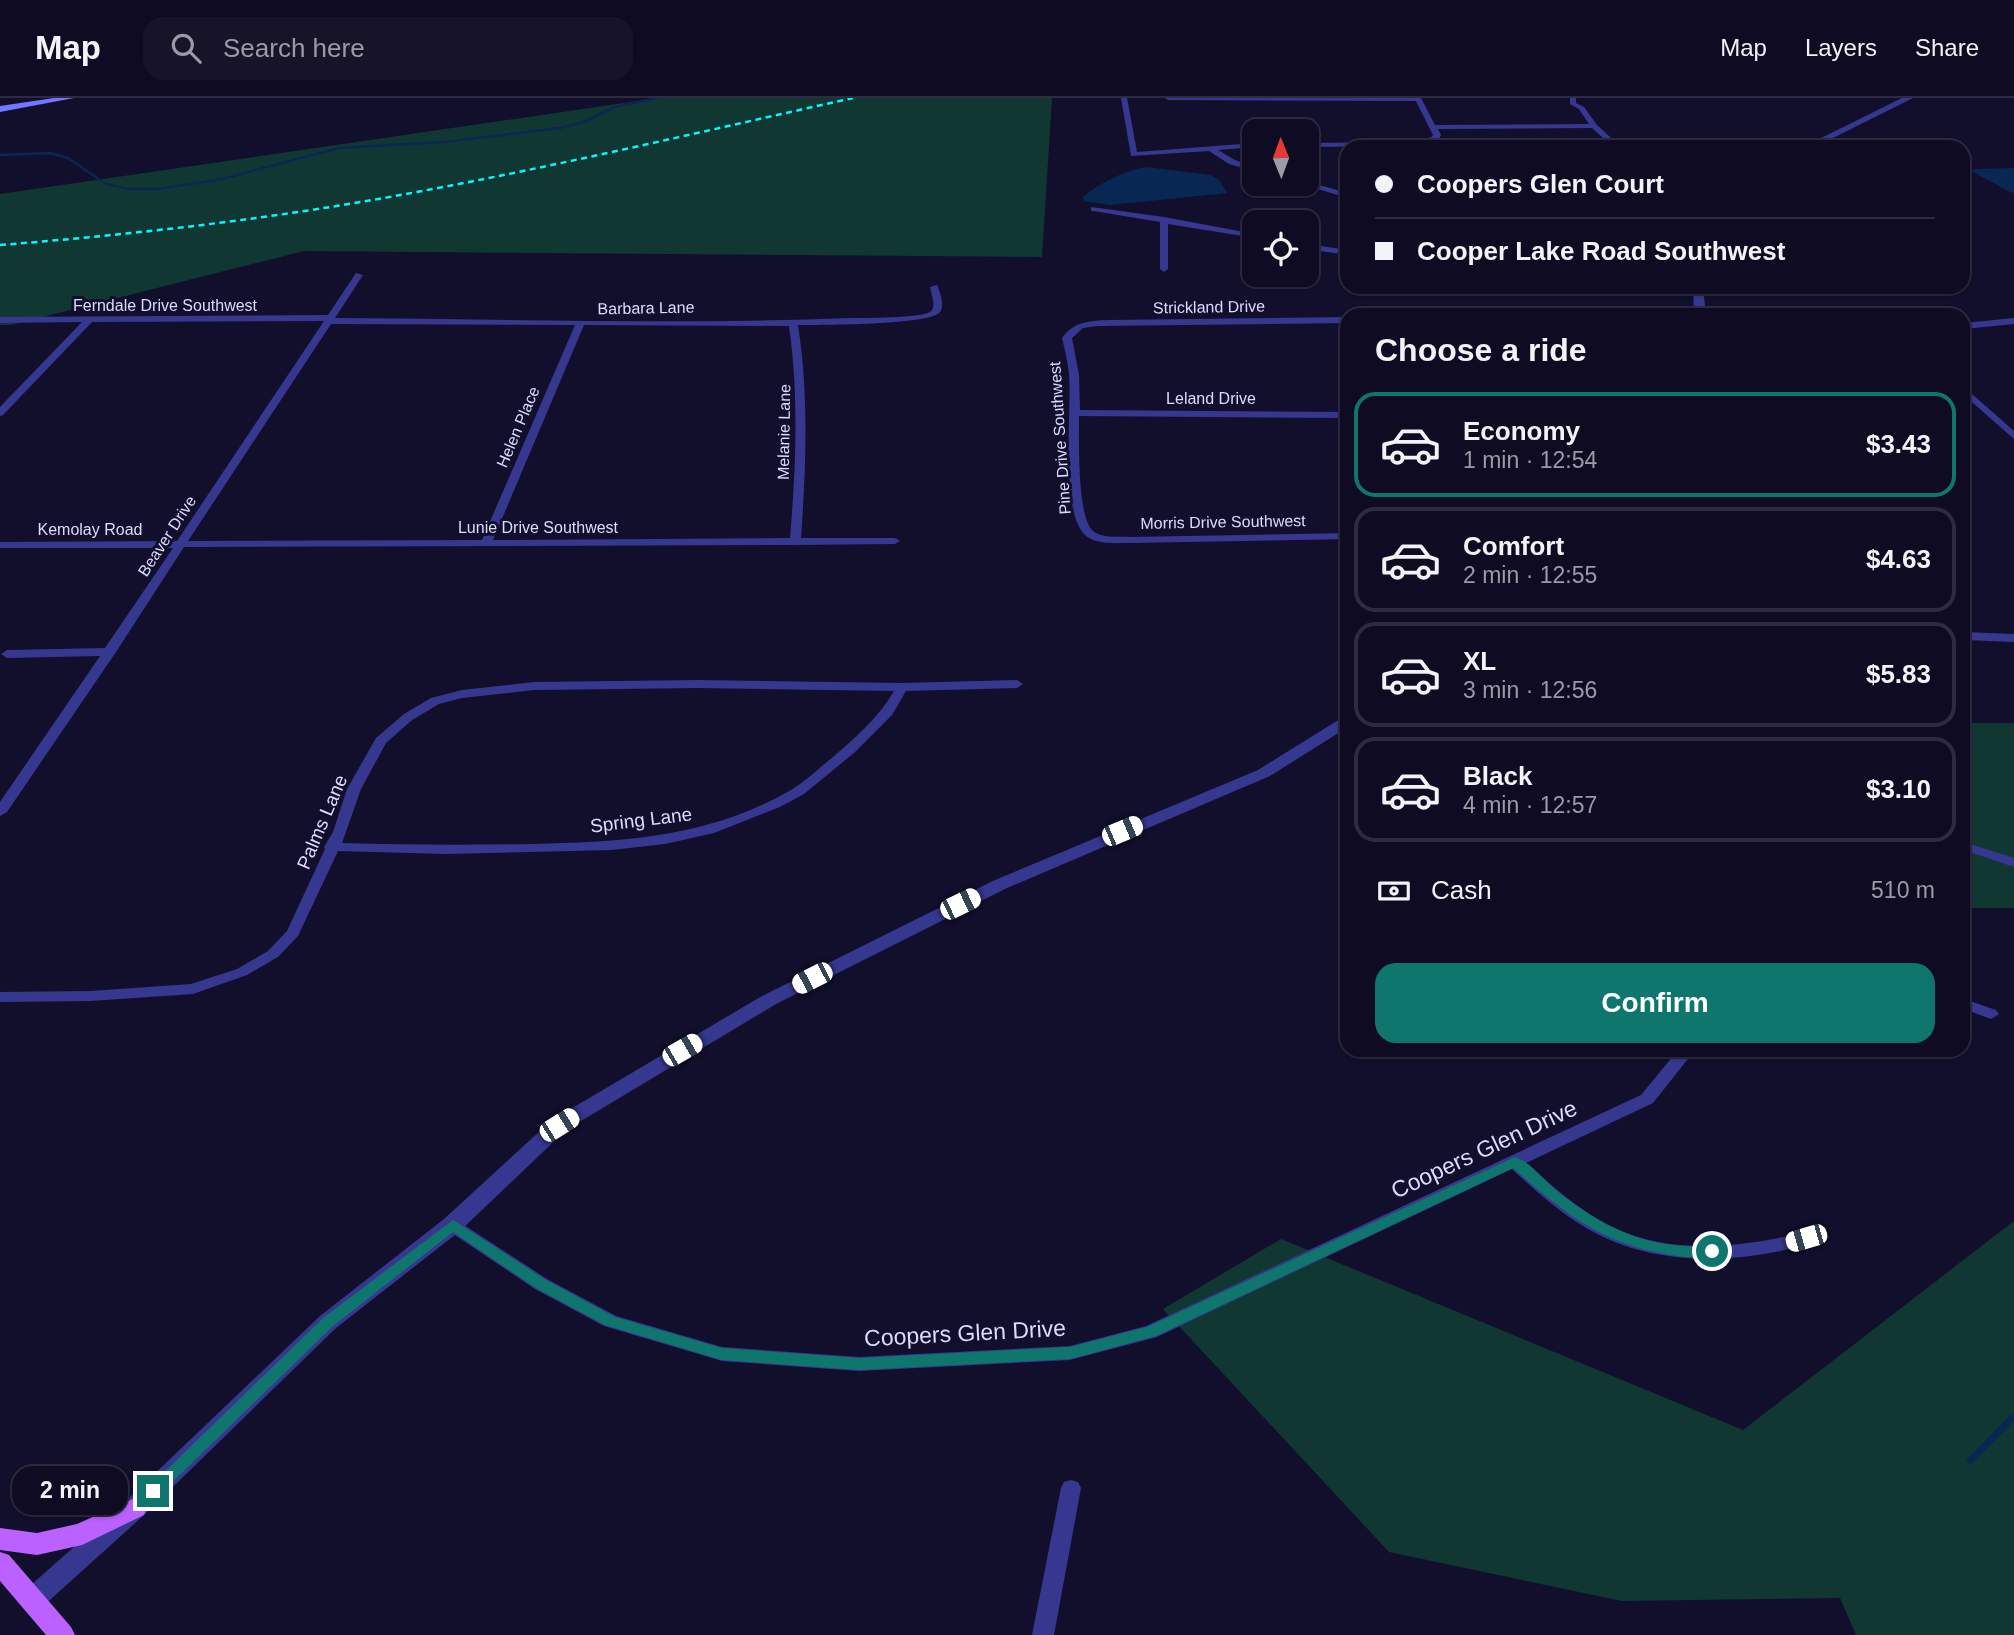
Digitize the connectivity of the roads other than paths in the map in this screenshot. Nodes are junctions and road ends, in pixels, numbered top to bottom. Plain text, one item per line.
1 (70, 98) edge
2 (1124, 98) edge
3 (1168, 98) edge
4 (1418, 98) edge
5 (1573, 98) edge
6 (1909, 98) edge
7 (0, 109) edge
8 (1594, 126) junction
9 (1433, 127) junction
10 (1432, 140) edge
11 (1609, 140) edge
12 (1822, 140) edge
13 (1340, 144) edge
14 (1320, 145) edge
15 (1242, 146) edge
16 (1210, 149) junction
17 (1242, 165) edge
18 (1320, 188) edge
19 (1340, 194) edge
20 (1094, 209) dead end
21 (1164, 219) junction
22 (1242, 234) edge
23 (1319, 248) edge
24 (1340, 252) edge
25 (1164, 269) dead end
26 (359, 275) dead end
27 (934, 287) dead end
28 (329, 319) junction
29 (0, 320) edge
30 (89, 320) junction
31 (1340, 320) edge
32 (2014, 321) edge
33 (580, 323) junction
34 (793, 323) junction
35 (1970, 325) edge
36 (1072, 329) joint
37 (1970, 396) edge
38 (0, 413) edge
39 (1074, 413) junction
40 (1340, 415) edge
41 (2014, 436) edge
42 (1340, 536) edge
43 (1099, 538) joint
44 (895, 541) dead end
45 (796, 542) junction
46 (486, 543) junction
47 (180, 544) junction
48 (0, 545) edge
49 (1970, 636) edge
50 (2014, 638) edge
51 (110, 652) junction
52 (7, 654) dead end
53 (1017, 684) dead end
54 (902, 687) junction
55 (1340, 725) edge
56 (0, 812) edge
57 (331, 847) junction
58 (1970, 848) edge
59 (2014, 863) edge
60 (0, 997) edge
61 (1970, 1006) edge
62 (1991, 1014) dead end
63 (1680, 1057) edge
64 (1515, 1162) junction
65 (453, 1225) junction
66 (1806, 1238) dead end
67 (1071, 1488) dead end
68 (135, 1508) junction
69 (0, 1539) edge
70 (0, 1563) edge
71 (33, 1600) junction
72 (62, 1635) edge
73 (1043, 1635) edge

1 - 7 main road
2 - 16 street
3 - 4 street
4 - 9 street
5 - 8 street
6 - 12 street
8 - 9 street
8 - 11 street
9 - 10 street
13 - 14 street
15 - 16 street
16 - 17 street
18 - 19 street
20 - 21 street
21 - 22 street
21 - 25 street
23 - 24 street
26 - 28 street, Beaver Drive
27 - 34 street, Barbara Lane
28 - 30 street, Ferndale Drive Southwest
28 - 33 street, Barbara Lane
28 - 47 street, Beaver Drive
29 - 30 street, Ferndale Drive Southwest
30 - 38 street
31 - 36 street, Strickland Drive
32 - 35 street
33 - 34 street, Barbara Lane
33 - 46 street, Helen Place
34 - 45 street, Melanie Lane
36 - 39 street, Pine Drive Southwest
37 - 41 street
39 - 40 street, Leland Drive
39 - 43 street, Pine Drive Southwest
42 - 43 street, Morris Drive Southwest
44 - 45 street, Lunie Drive Southwest
45 - 46 street, Lunie Drive Southwest
46 - 47 street, Lunie Drive Southwest
47 - 48 street, Kemolay Road
47 - 51 street, Beaver Drive
49 - 50 street
51 - 52 street
51 - 56 street, Beaver Drive
53 - 54 street, Palms Lane
54 - 57 street, Spring Lane
54 - 57 street, Palms Lane
55 - 65 street
57 - 60 street, Palms Lane
58 - 59 street
61 - 62 street
63 - 64 street, Coopers Glen Drive
64 - 65 street, Coopers Glen Drive
64 - 66 street
65 - 68 street
67 - 73 street
68 - 69 main road
68 - 71 street
70 - 71 main road
71 - 72 main road

